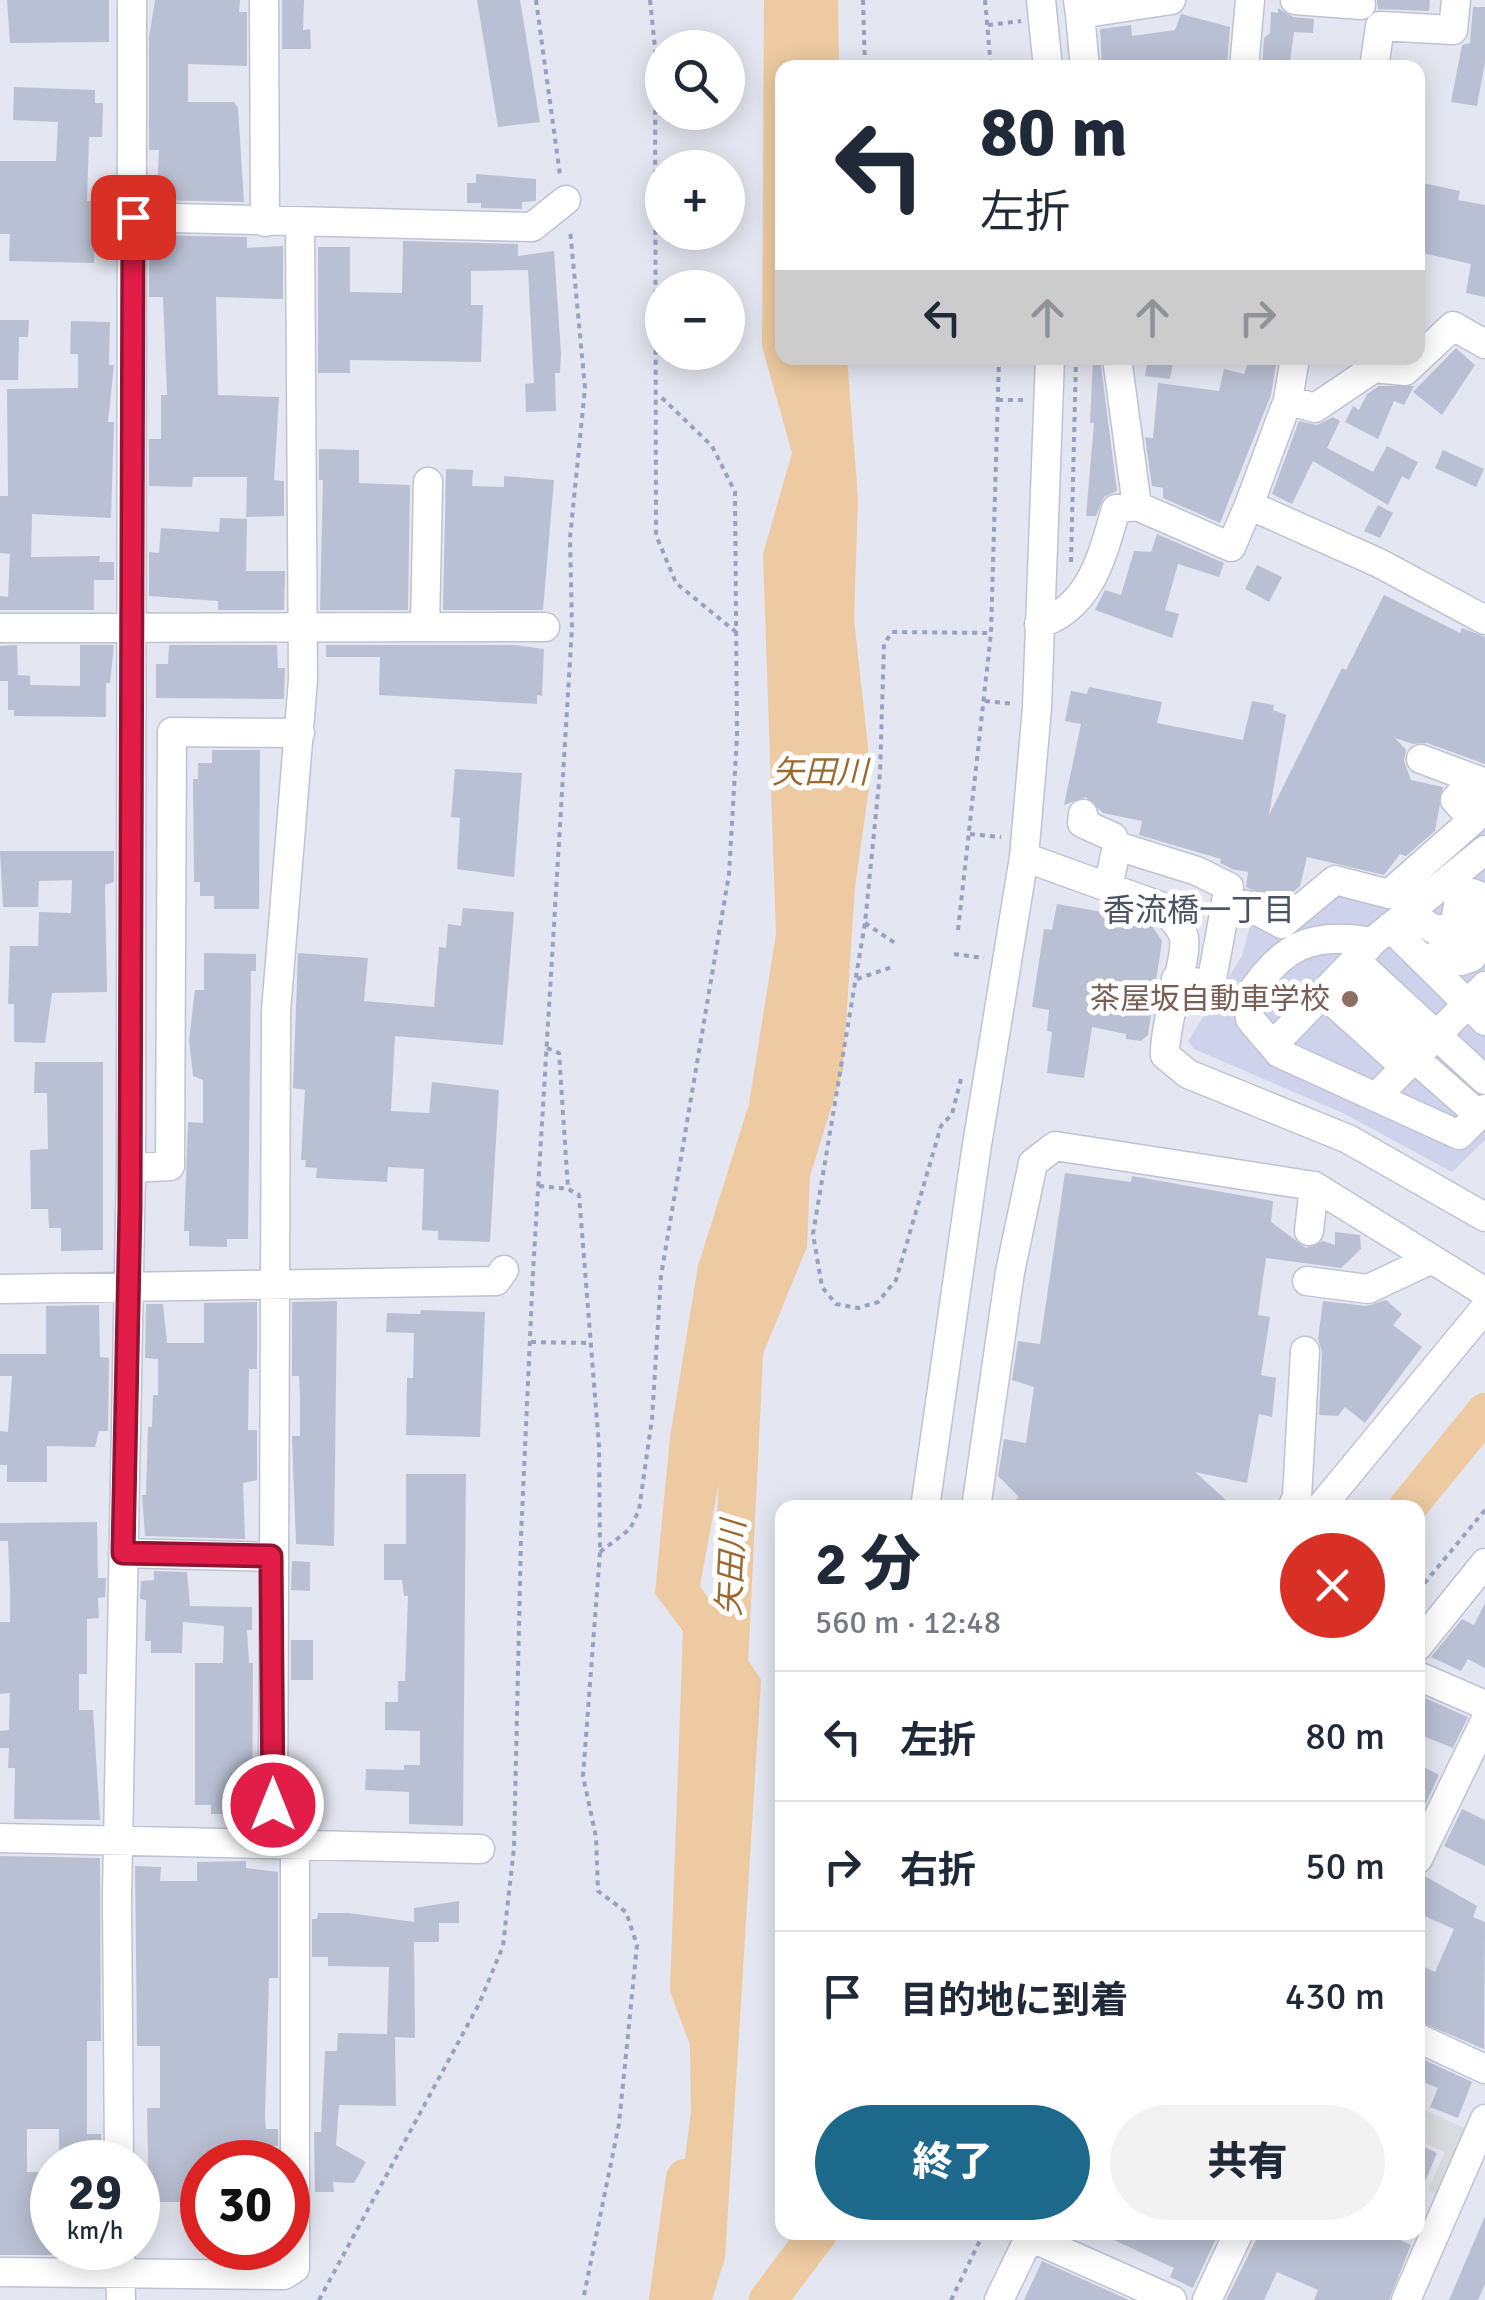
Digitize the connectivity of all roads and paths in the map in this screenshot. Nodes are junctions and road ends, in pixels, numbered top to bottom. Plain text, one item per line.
1 (132, 0) edge
2 (264, 0) edge
3 (536, 0) edge
4 (650, 0) edge
5 (863, 0) edge
6 (985, 0) edge
7 (1171, 0) edge
8 (1250, 0) edge
9 (1295, 0) edge
10 (1456, 0) edge
11 (1361, 5) dead end
12 (1079, 7) edge
13 (1042, 10) edge
14 (988, 25) junction
15 (865, 60) edge
16 (990, 60) edge
17 (1047, 60) edge
18 (1084, 60) edge
19 (1245, 60) edge
20 (1375, 60) edge
21 (566, 200) junction
22 (133, 217) junction
23 (265, 222) junction
24 (300, 224) junction
25 (1485, 344) edge
26 (1425, 353) edge
27 (1000, 365) edge
28 (1050, 365) edge
29 (1118, 365) edge
30 (1294, 365) edge
31 (1412, 365) edge
32 (659, 395) junction
33 (1288, 400) junction
34 (428, 482) dead end
35 (1249, 505) junction
36 (1137, 506) junction
37 (1485, 620) edge
38 (1039, 624) junction
39 (133, 625) junction
40 (302, 626) junction
41 (425, 627) junction
42 (545, 627) dead end
43 (0, 628) edge
44 (736, 632) junction
45 (991, 633) junction
46 (300, 732) junction
47 (1421, 759) dead end
48 (1479, 797) edge
49 (1084, 814) dead end
50 (970, 834) junction
51 (1117, 846) junction
52 (1025, 849) junction
53 (1479, 861) edge
54 (1108, 887) junction
55 (1226, 901) junction
56 (1463, 922) edge
57 (865, 924) junction
58 (958, 930) dead end
59 (895, 944) dead end
60 (954, 954) dead end
61 (992, 958) dead end
62 (1356, 960) junction
63 (892, 967) dead end
64 (856, 979) junction
65 (1176, 979) junction
66 (1479, 1003) edge
67 (1371, 1008) junction
68 (1272, 1045) junction
69 (547, 1048) junction
70 (1407, 1065) junction
71 (1480, 1067) edge
72 (962, 1078) dead end
73 (1448, 1088) junction
74 (1482, 1112) edge
75 (130, 1168) junction
76 (538, 1186) junction
77 (1314, 1186) junction
78 (568, 1189) junction
79 (1485, 1217) edge
80 (1309, 1231) dead end
81 (1432, 1259) junction
82 (504, 1270) dead end
83 (1306, 1282) dead end
84 (274, 1284) junction
85 (130, 1287) junction
86 (0, 1289) edge
87 (1485, 1292) edge
88 (1485, 1308) edge
89 (530, 1342) junction
90 (591, 1343) junction
91 (1304, 1351) dead end
92 (926, 1500) edge
93 (977, 1500) edge
94 (1307, 1500) edge
95 (1312, 1500) edge
96 (1485, 1510) edge
97 (600, 1552) junction
98 (123, 1553) junction
99 (271, 1556) junction
100 (1485, 1563) edge
101 (1425, 1583) edge
102 (1425, 1637) edge
103 (1425, 1679) edge
104 (1485, 1705) edge
105 (1485, 1722) edge
106 (0, 1838) edge
107 (118, 1839) junction
108 (284, 1843) junction
109 (1425, 1845) edge
110 (480, 1849) dead end
111 (1425, 2041) edge
112 (1485, 2069) edge
113 (1485, 2120) edge
114 (119, 2140) edge
115 (980, 2240) edge
116 (1029, 2240) edge
117 (1042, 2240) edge
118 (1234, 2240) edge
119 (0, 2272) edge
120 (120, 2274) edge
121 (319, 2300) edge
122 (583, 2300) edge
123 (951, 2300) edge
124 (999, 2300) edge
125 (1172, 2300) edge
126 (1207, 2300) edge
127 (1406, 2300) edge

1 - 22 street
2 - 23 street
3 - 21 path
4 - 32 path
5 - 15 path
6 - 14 path
7 - 12 street
8 - 19 street
9 - 11 street
10 - 20 street
12 - 18 street
13 - 14 path
13 - 17 street
14 - 16 path
21 - 24 street
21 - 69 path
22 - 23 street
22 - 39 street
23 - 24 street
24 - 40 street
25 - 26 street
27 - 45 path
28 - 38 street
29 - 36 street
30 - 33 street
31 - 33 street
32 - 44 path
32 - 44 path
33 - 35 street
34 - 41 street
35 - 36 street
35 - 37 street
36 - 38 street
38 - 52 street
39 - 40 street
39 - 43 street
39 - 75 street
40 - 41 street
40 - 46 street
41 - 42 street
44 - 97 path
45 - 50 path
45 - 57 path
46 - 75 street
46 - 84 street
47 - 48 street
48 - 55 street
49 - 51 street
50 - 52 path
50 - 58 path
51 - 54 street
51 - 55 street
52 - 54 street
52 - 92 street
53 - 56 street
54 - 65 street
55 - 65 street
56 - 62 street
56 - 62 street
56 - 62 street
56 - 66 street
57 - 59 path
57 - 64 path
60 - 61 path
62 - 67 street
62 - 67 street
62 - 68 street
62 - 68 street
62 - 70 street
63 - 64 path
64 - 72 path
65 - 79 street
66 - 70 street
67 - 70 street
67 - 70 street
68 - 70 street
69 - 76 path
69 - 78 path
70 - 71 street
70 - 73 street
70 - 74 street
71 - 73 street
73 - 74 street
75 - 85 street
76 - 78 path
76 - 89 path
77 - 80 street
77 - 81 street
77 - 93 street
78 - 90 path
81 - 83 street
81 - 87 street
82 - 84 street
84 - 85 street
84 - 99 street
85 - 86 street
85 - 98 street
88 - 95 street
89 - 90 path
89 - 121 path
90 - 97 path
91 - 94 street
96 - 101 path
97 - 122 path
98 - 99 street
98 - 107 street
99 - 108 street
100 - 102 street
103 - 104 street
105 - 109 street
106 - 107 street
107 - 108 street
107 - 114 street
108 - 110 street
108 - 120 street
111 - 112 street
113 - 127 street
115 - 123 path
116 - 124 street
117 - 125 street
118 - 126 street
119 - 120 street

